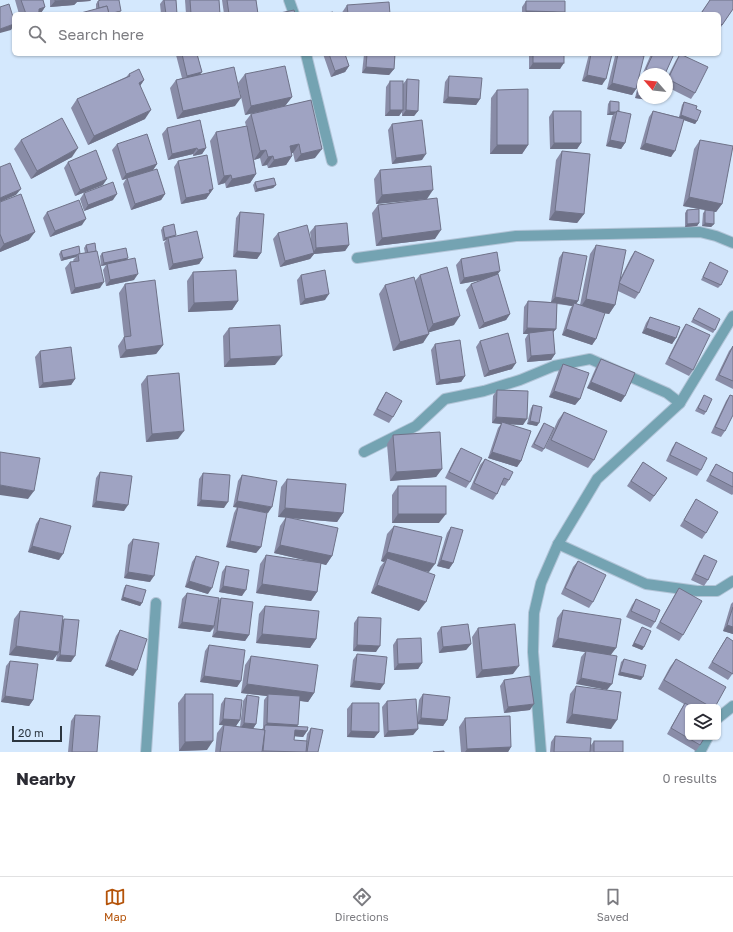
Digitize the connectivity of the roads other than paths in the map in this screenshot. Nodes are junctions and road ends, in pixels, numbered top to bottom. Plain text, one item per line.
1 (289, 0) edge
2 (293, 12) edge
3 (306, 56) edge
4 (332, 161) dead end
5 (733, 243) edge
6 (357, 258) dead end
7 (733, 316) edge
8 (680, 403) junction
9 (364, 452) dead end
10 (558, 544) junction
11 (733, 581) edge
12 (156, 603) dead end
13 (733, 706) edge
14 (721, 716) edge
15 (706, 740) edge
16 (146, 752) edge
17 (541, 752) edge
18 (700, 752) edge

1 - 2 street
3 - 4 street
5 - 6 street
7 - 8 street
8 - 9 street
8 - 10 street
10 - 11 street
10 - 17 street
12 - 16 street
13 - 14 street
15 - 18 street

